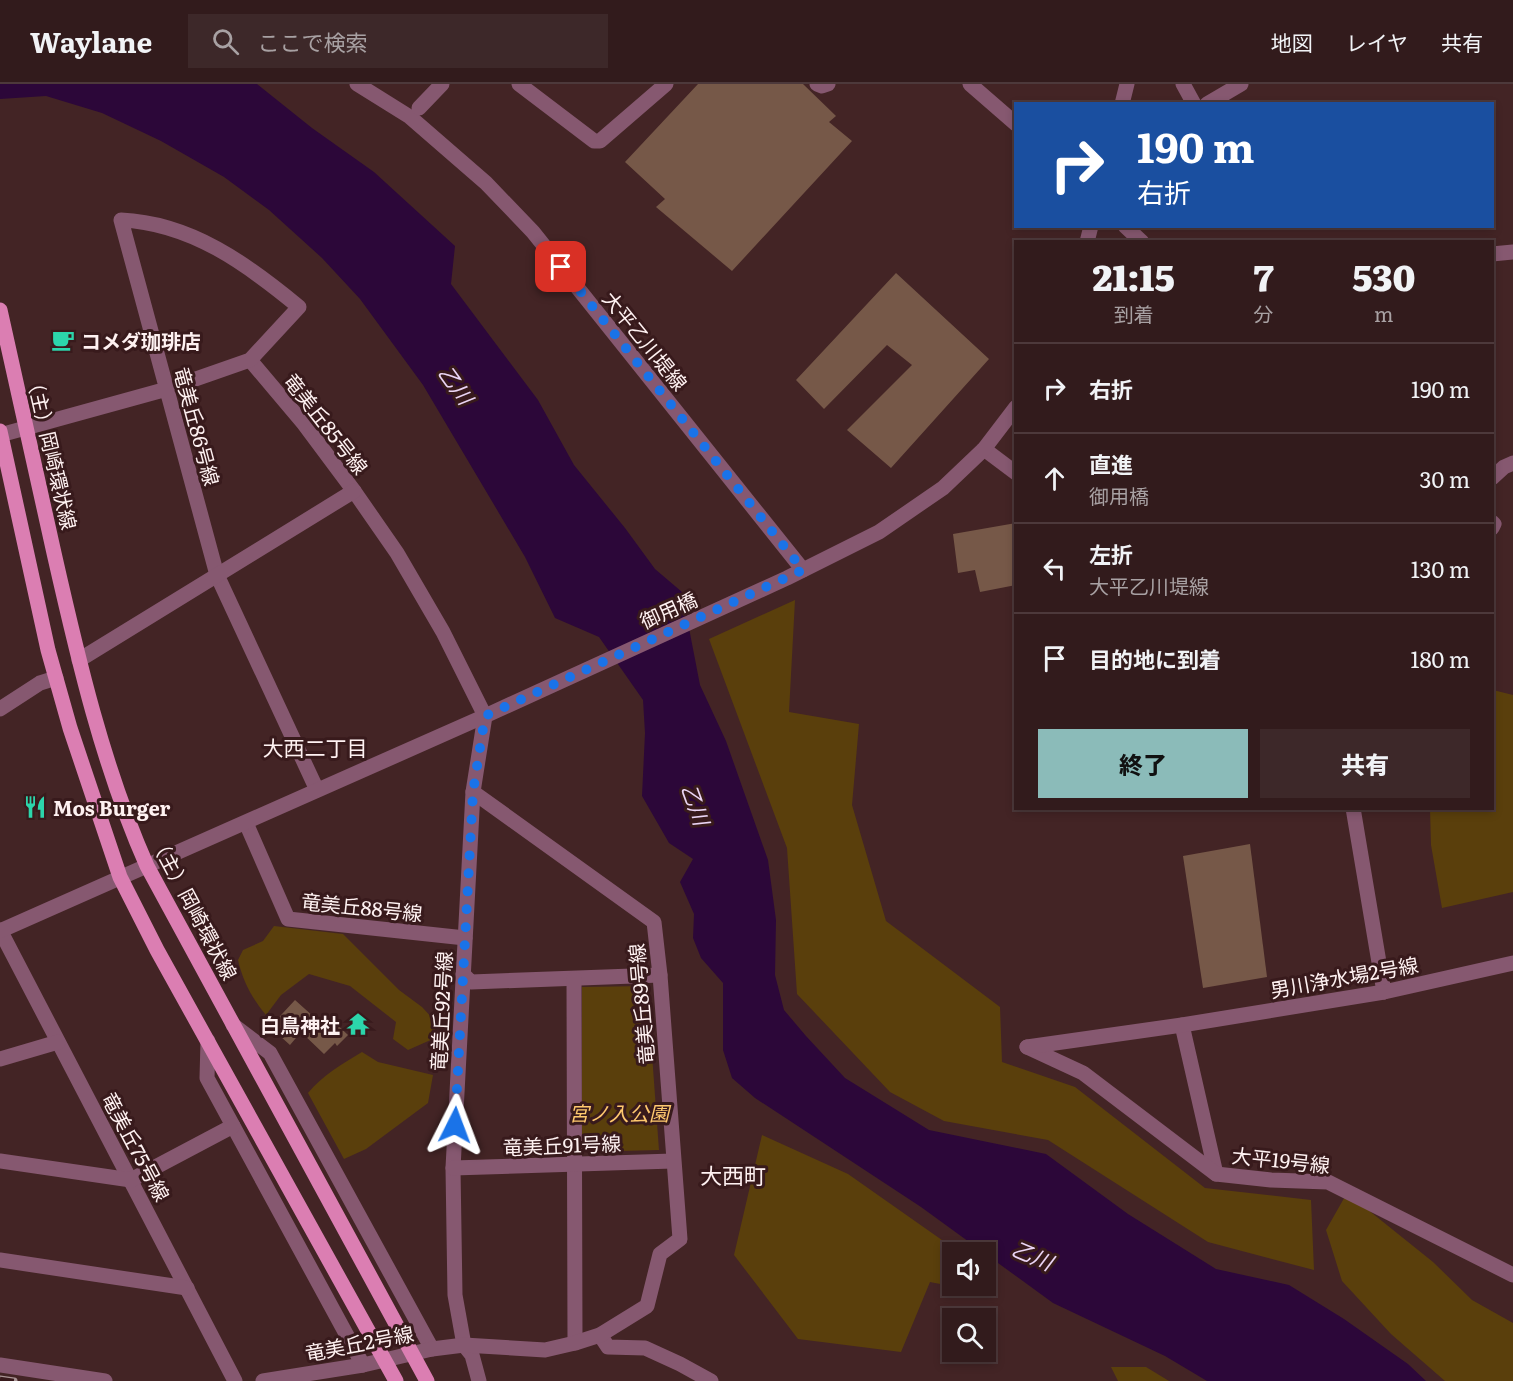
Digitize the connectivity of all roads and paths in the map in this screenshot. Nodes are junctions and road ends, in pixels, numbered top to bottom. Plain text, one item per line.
1 (357, 84) edge
2 (442, 84) edge
3 (519, 84) edge
4 (666, 84) edge
5 (817, 84) edge
6 (828, 84) edge
7 (970, 84) edge
8 (1127, 84) edge
9 (1183, 84) edge
10 (1241, 84) edge
11 (1122, 102) edge
12 (1193, 102) edge
13 (1210, 102) edge
14 (419, 108) dead end
15 (1014, 122) edge
16 (1127, 228) edge
17 (1140, 240) edge
18 (1513, 252) edge
19 (1494, 254) edge
20 (0, 310) edge
21 (250, 360) junction
22 (167, 389) junction
23 (1014, 409) edge
24 (26, 426) junction
25 (0, 433) edge
26 (984, 449) junction
27 (1513, 463) edge
28 (1014, 472) edge
29 (1494, 476) edge
30 (354, 491) junction
31 (803, 570) junction
32 (217, 575) junction
33 (79, 660) junction
34 (56, 678) junction
35 (0, 709) edge
36 (485, 716) junction
37 (317, 790) junction
38 (473, 792) junction
39 (1353, 810) edge
40 (246, 823) junction
41 (147, 866) junction
42 (120, 877) junction
43 (0, 931) edge
44 (465, 938) junction
45 (1513, 963) edge
46 (463, 974) junction
47 (660, 975) junction
48 (574, 979) junction
49 (1384, 992) junction
50 (233, 1025) junction
51 (1182, 1025) junction
52 (208, 1041) junction
53 (58, 1042) junction
54 (1027, 1047) joint
55 (0, 1059) edge
56 (232, 1126) junction
57 (0, 1161) edge
58 (674, 1161) junction
59 (574, 1165) junction
60 (453, 1168) junction
61 (1216, 1174) junction
62 (131, 1180) junction
63 (0, 1260) edge
64 (1513, 1275) edge
65 (187, 1288) junction
66 (600, 1335) junction
67 (575, 1343) junction
68 (464, 1345) junction
69 (432, 1349) junction
70 (0, 1365) edge
71 (363, 1365) junction
72 (105, 1381) edge
73 (235, 1381) edge
74 (263, 1381) edge
75 (396, 1381) edge
76 (427, 1381) edge
77 (479, 1381) edge
78 (711, 1381) edge

1 - 31 street, 大平乙川堤線
2 - 14 street
3 - 4 street
5 - 6 street
7 - 15 street
8 - 11 street
9 - 12 street
10 - 13 street
16 - 17 street
18 - 19 street
20 - 24 main road, （主）岡崎環状線
21 - 22 street
21 - 22 street, 竜美丘86号線
21 - 30 street, 竜美丘85号線
22 - 24 street
22 - 32 street, 竜美丘86号線
23 - 26 street, 御用橋
24 - 25 street
24 - 33 main road, （主）岡崎環状線
25 - 34 main road
26 - 28 street
26 - 31 street, 御用橋
27 - 29 street
30 - 32 street
30 - 36 street, 竜美丘85号線
31 - 36 street, 御用橋
32 - 33 street
32 - 37 street, 竜美丘86号線
33 - 41 main road, （主）岡崎環状線
34 - 35 street
34 - 42 main road
36 - 37 street, 御用橋
36 - 38 street, 竜美丘92号線
37 - 40 street, 御用橋
38 - 44 street, 竜美丘92号線
38 - 47 street, 竜美丘89号線
39 - 49 street
40 - 41 street, 御用橋
40 - 44 street, 竜美丘88号線
41 - 42 street, 御用橋
41 - 50 main road, （主）岡崎環状線
42 - 43 street, 御用橋
42 - 52 main road
43 - 53 street, 竜美丘75号線
44 - 46 street, 竜美丘92号線
45 - 49 street, 男川浄水場2号線
46 - 48 street
46 - 60 street, 竜美丘92号線
47 - 48 street
47 - 58 street, 竜美丘89号線
48 - 59 street
49 - 51 street, 男川浄水場2号線
50 - 69 street
50 - 76 main road, （主）岡崎環状線
51 - 54 street, 男川浄水場2号線
51 - 61 street
52 - 56 street
52 - 75 main road
53 - 55 street
53 - 62 street, 竜美丘75号線
54 - 61 street, 大平19号線
56 - 62 street
56 - 71 street
57 - 62 street
58 - 59 street, 竜美丘91号線
58 - 66 street, 竜美丘89号線
59 - 60 street, 竜美丘91号線
59 - 67 street
60 - 68 street, 竜美丘92号線
61 - 64 street, 大平19号線
62 - 65 street, 竜美丘75号線
63 - 65 street
65 - 73 street, 竜美丘75号線
66 - 67 street, 竜美丘2号線
66 - 78 street
67 - 68 street, 竜美丘2号線
68 - 69 street, 竜美丘2号線
68 - 77 street, 竜美丘92号線
69 - 71 street, 竜美丘2号線
70 - 72 street
71 - 74 street, 竜美丘2号線

